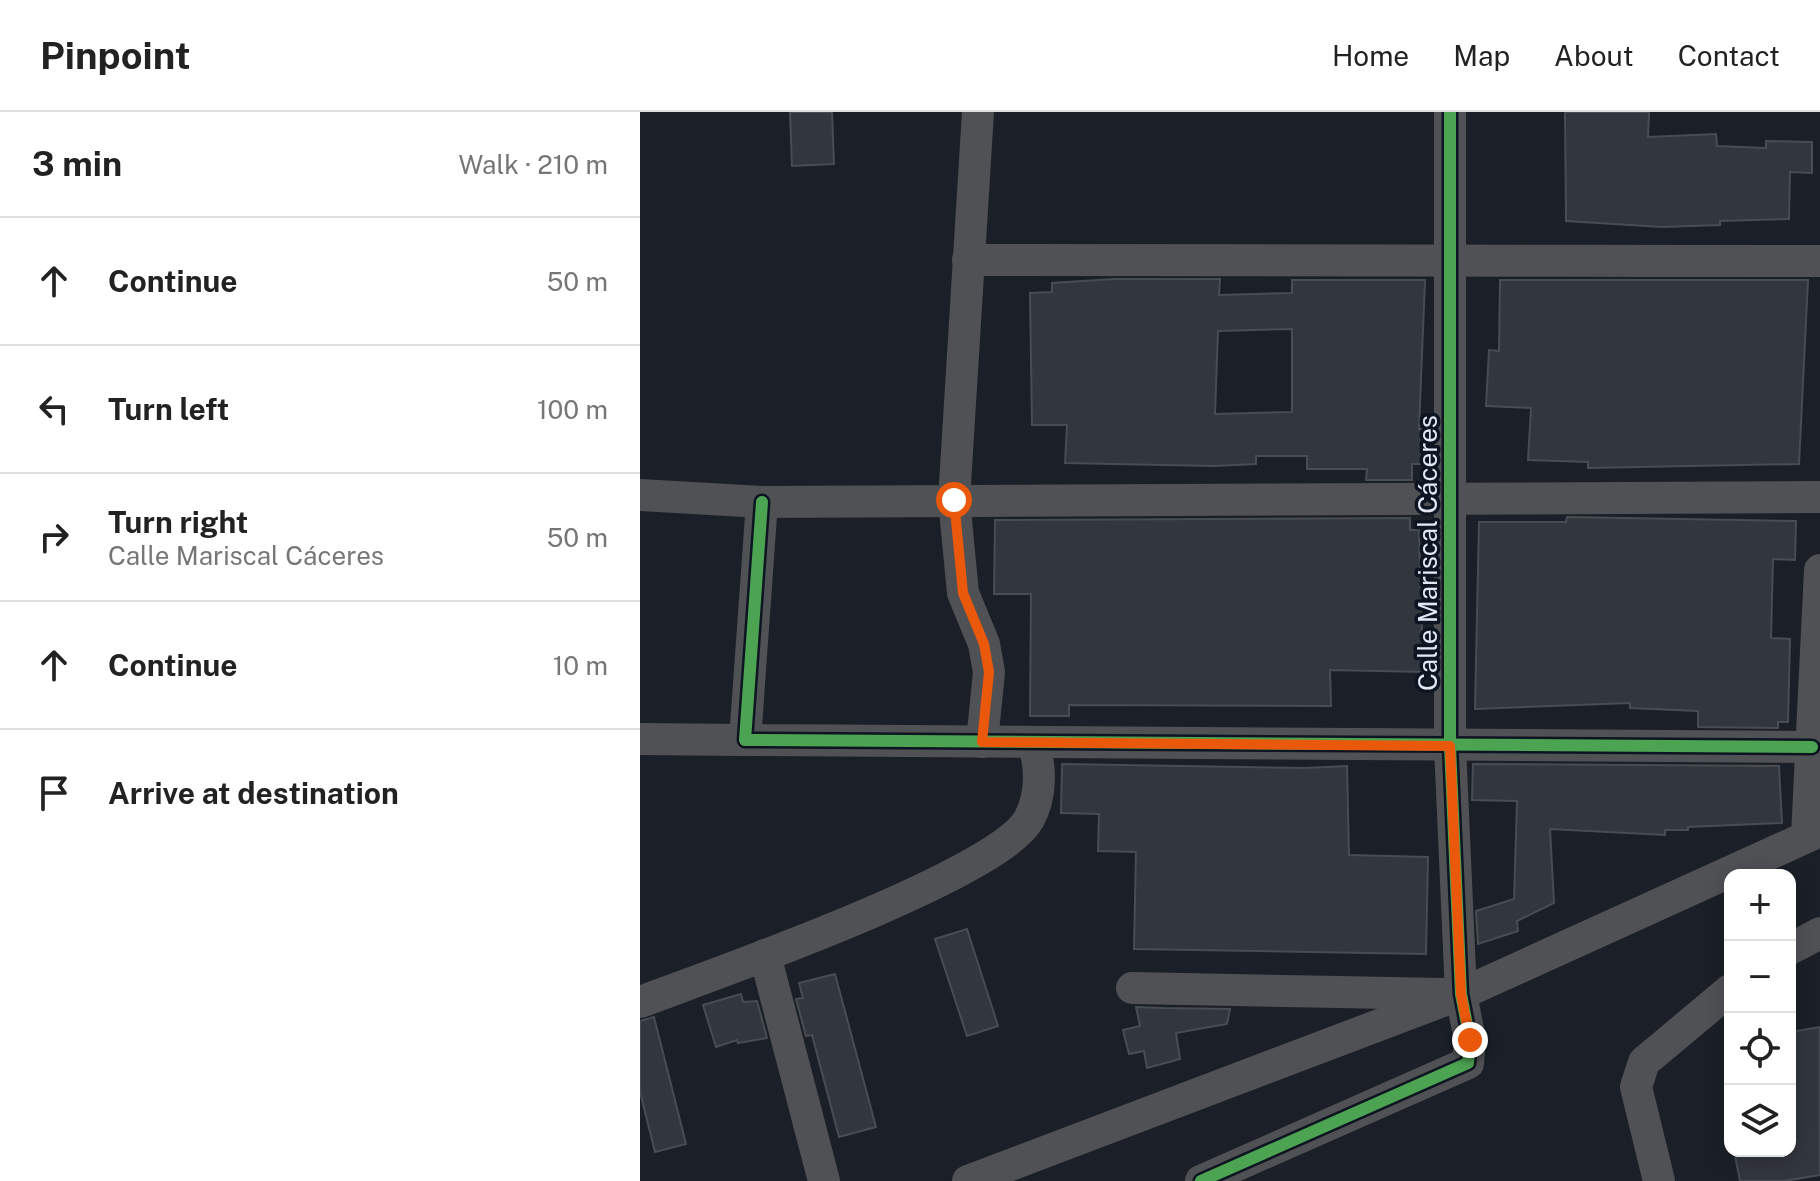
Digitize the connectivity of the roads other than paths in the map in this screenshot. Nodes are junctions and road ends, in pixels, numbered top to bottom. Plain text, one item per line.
1 (978, 112) edge
2 (1450, 112) edge
3 (968, 260) junction
4 (1450, 260) junction
5 (1820, 261) edge
6 (640, 495) edge
7 (1820, 497) edge
8 (1450, 499) junction
9 (954, 500) junction
10 (762, 502) junction
11 (1820, 570) edge
12 (640, 739) edge
13 (745, 740) junction
14 (982, 742) junction
15 (1033, 742) junction
16 (1450, 746) junction
17 (1812, 747) junction
18 (1814, 834) edge
19 (1820, 933) edge
20 (1796, 946) edge
21 (765, 955) junction
22 (1132, 988) dead end
23 (1724, 995) edge
24 (640, 1002) edge
25 (1465, 1016) junction
26 (824, 1181) edge
27 (968, 1181) edge
28 (1201, 1181) edge
29 (1659, 1181) edge

1 - 3 street
2 - 4 street, Calle Mariscal Cáceres
3 - 4 street
3 - 9 street
4 - 5 street
4 - 8 street, Calle Mariscal Cáceres
6 - 10 street
7 - 8 street
8 - 9 street
8 - 16 street, Calle Mariscal Cáceres
9 - 10 street
9 - 14 street
10 - 13 street
11 - 17 street
12 - 13 street
13 - 14 street
14 - 15 street
15 - 16 street
15 - 21 street
16 - 17 street
16 - 25 street, Calle Mariscal Cáceres
17 - 18 street
18 - 25 street
19 - 20 street
21 - 24 street
21 - 26 street
22 - 25 street
23 - 29 street
25 - 27 street
25 - 28 street

